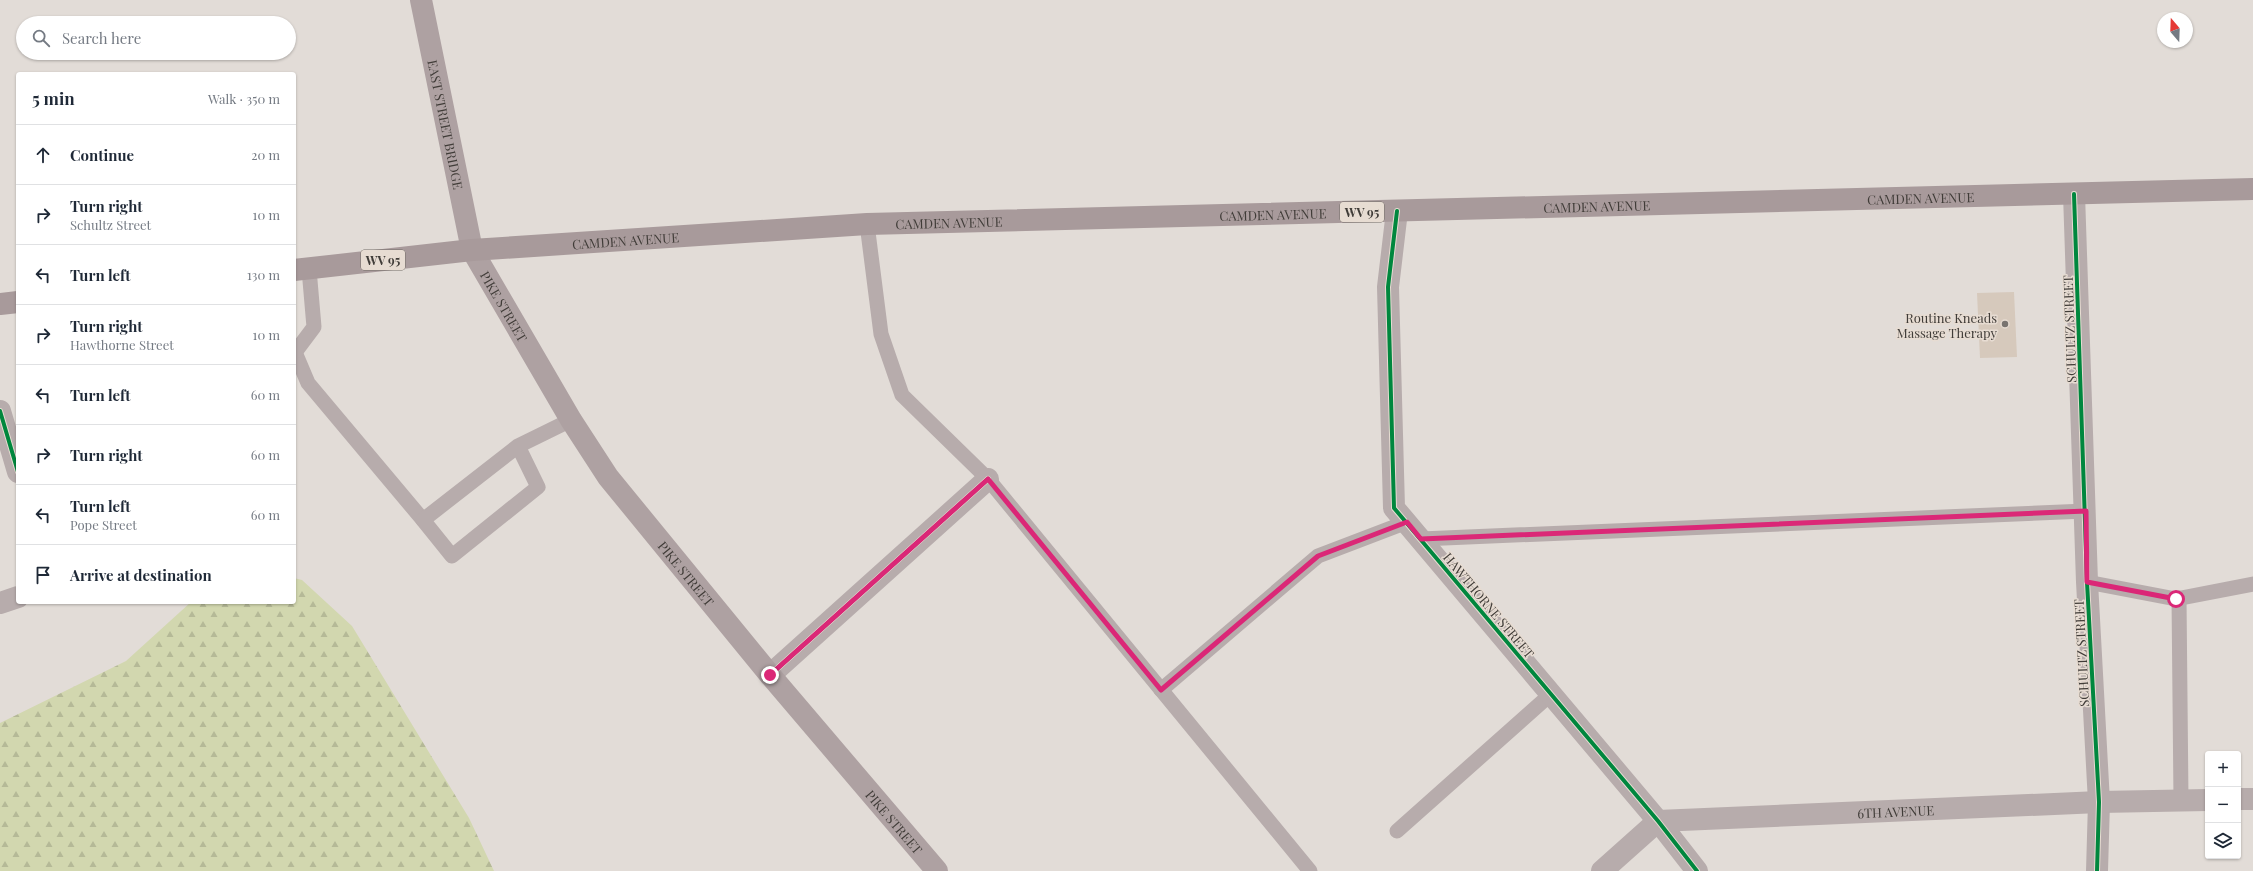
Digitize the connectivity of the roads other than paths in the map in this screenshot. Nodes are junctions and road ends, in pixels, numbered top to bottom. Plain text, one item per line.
1 (421, 0) edge
2 (2253, 189) edge
3 (2074, 194) junction
4 (1397, 211) junction
5 (867, 224) junction
6 (472, 250) junction
7 (302, 270) edge
8 (16, 302) edge
9 (0, 304) edge
10 (296, 349) edge
11 (296, 353) edge
12 (0, 411) edge
13 (571, 420) junction
14 (518, 446) junction
15 (16, 465) edge
16 (988, 479) junction
17 (2086, 511) junction
18 (423, 520) junction
19 (1407, 522) junction
20 (1421, 539) junction
21 (2087, 582) junction
22 (2253, 584) edge
23 (16, 598) edge
24 (2179, 598) junction
25 (0, 603) edge
26 (770, 675) junction
27 (1161, 690) junction
28 (1551, 694) junction
29 (2241, 799) edge
30 (2253, 799) edge
31 (2181, 800) junction
32 (2205, 800) edge
33 (2099, 802) junction
34 (1658, 821) junction
35 (1397, 831) dead end
36 (937, 871) edge
37 (1310, 871) edge
38 (1602, 871) edge
39 (1697, 871) edge
40 (2097, 871) edge

1 - 6 main road, EAST STREET BRIDGE
2 - 3 main road, CAMDEN AVENUE / WV 95
3 - 4 main road, CAMDEN AVENUE / WV 95
3 - 17 street, SCHULTZ STREET
4 - 5 main road, CAMDEN AVENUE / WV 95
4 - 19 street, HAWTHORNE STREET
5 - 6 main road, CAMDEN AVENUE / WV 95
5 - 16 lane
6 - 7 main road, CAMDEN AVENUE / WV 95
6 - 13 main road, PIKE STREET
7 - 10 lane
8 - 9 main road
11 - 18 lane
12 - 15 street
13 - 14 lane
13 - 26 main road, PIKE STREET
14 - 18 lane
14 - 18 lane
16 - 26 street
16 - 27 lane
17 - 20 lane
17 - 21 street, SCHULTZ STREET
19 - 20 street, HAWTHORNE STREET
19 - 27 lane
20 - 28 street, HAWTHORNE STREET
21 - 24 lane
21 - 33 street, SCHULTZ STREET
22 - 24 lane
23 - 25 street
24 - 31 lane
26 - 36 main road, PIKE STREET
27 - 37 lane
28 - 34 street, HAWTHORNE STREET
28 - 35 lane
29 - 30 street
31 - 32 street, 6TH AVENUE
31 - 33 street, 6TH AVENUE
33 - 34 street, 6TH AVENUE
33 - 40 street, SCHULTZ STREET
34 - 38 street
34 - 39 street, HAWTHORNE STREET

